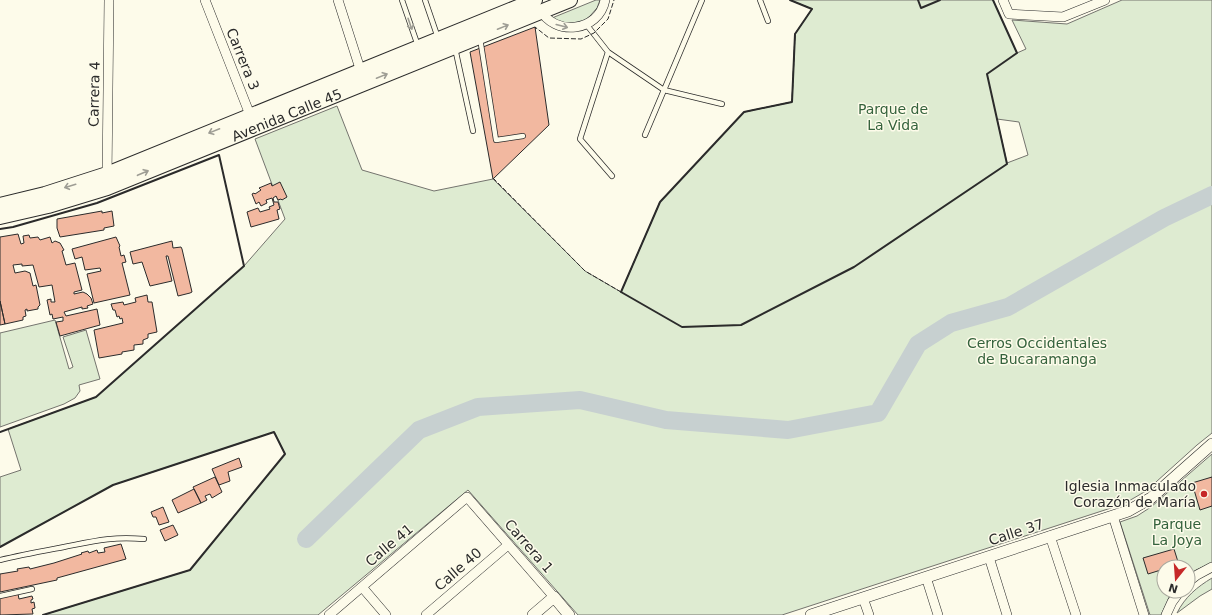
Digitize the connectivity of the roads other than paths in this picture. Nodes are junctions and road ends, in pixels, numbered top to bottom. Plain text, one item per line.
1 (109, 0) edge
2 (204, 0) edge
3 (338, 0) edge
4 (402, 0) edge
5 (425, 0) edge
6 (570, 0) edge
7 (605, 0) edge
8 (702, 0) edge
9 (760, 0) edge
10 (1003, 0) edge
11 (1105, 0) edge
12 (537, 4) edge
13 (768, 21) dead end
14 (586, 24) junction
15 (480, 36) junction
16 (438, 39) junction
17 (419, 47) junction
18 (455, 47) junction
19 (608, 52) junction
20 (363, 77) junction
21 (664, 90) junction
22 (722, 104) dead end
23 (253, 122) junction
24 (473, 131) dead end
25 (646, 135) dead end
26 (523, 136) dead end
27 (612, 176) dead end
28 (107, 181) junction
29 (0, 204) edge
30 (0, 217) edge
31 (1212, 444) edge
32 (467, 497) joint
33 (1113, 516) junction
34 (1050, 536) junction
35 (144, 540) dead end
36 (508, 544) junction
37 (989, 557) junction
38 (0, 560) edge
39 (1212, 567) edge
40 (1196, 576) edge
41 (926, 577) junction
42 (362, 587) junction
43 (32, 589) dead end
44 (0, 596) edge
45 (554, 597) junction
46 (863, 598) junction
47 (1174, 599) edge
48 (1167, 614) edge
49 (329, 615) edge
50 (386, 615) edge
51 (426, 615) edge
52 (533, 615) edge
53 (569, 615) edge
54 (811, 615) edge
55 (869, 615) edge
56 (938, 615) edge
57 (1007, 615) edge
58 (1076, 615) edge
59 (1144, 615) edge

1 - 28 street, Carrera 4
2 - 23 street, Carrera 3
3 - 20 street
4 -> 17 lane
5 - 16 lane
6 - 12 main road, Avenida Calle 45
7 - 14 street
8 - 21 lane
9 - 13 lane
10 - 11 street
12 -> 14 street
15 -> 12 main road, Avenida Calle 45
12 - 16 main road, Avenida Calle 45
14 - 19 lane
15 - 18 main road, Avenida Calle 45
15 - 26 lane
16 - 17 main road, Avenida Calle 45
17 - 20 main road, Avenida Calle 45
20 -> 18 main road, Avenida Calle 45
18 - 24 lane
19 - 21 lane
19 - 27 lane
20 - 23 main road, Avenida Calle 45
21 - 22 lane
21 - 25 lane
23 - 28 main road, Avenida Calle 45
28 -> 29 main road, Avenida Calle 45
28 - 30 main road, Avenida Calle 45
31 - 33 street, Calle 37
32 - 36 street, Carrera 1
32 - 42 street, Calle 41
33 - 34 street, Calle 37
33 - 59 street
34 - 37 street, Calle 37
34 - 58 street
35 - 38 lane
36 - 45 street, Carrera 1
36 - 51 street, Calle 40
37 - 41 street, Calle 37
37 - 57 street
39 - 40 street
41 - 46 street, Calle 37
41 - 56 street
42 - 49 street, Calle 41
42 - 50 street
43 - 44 lane
45 - 52 street
45 - 53 street, Carrera 1
46 - 54 street, Calle 37
46 - 55 street
47 - 48 street

